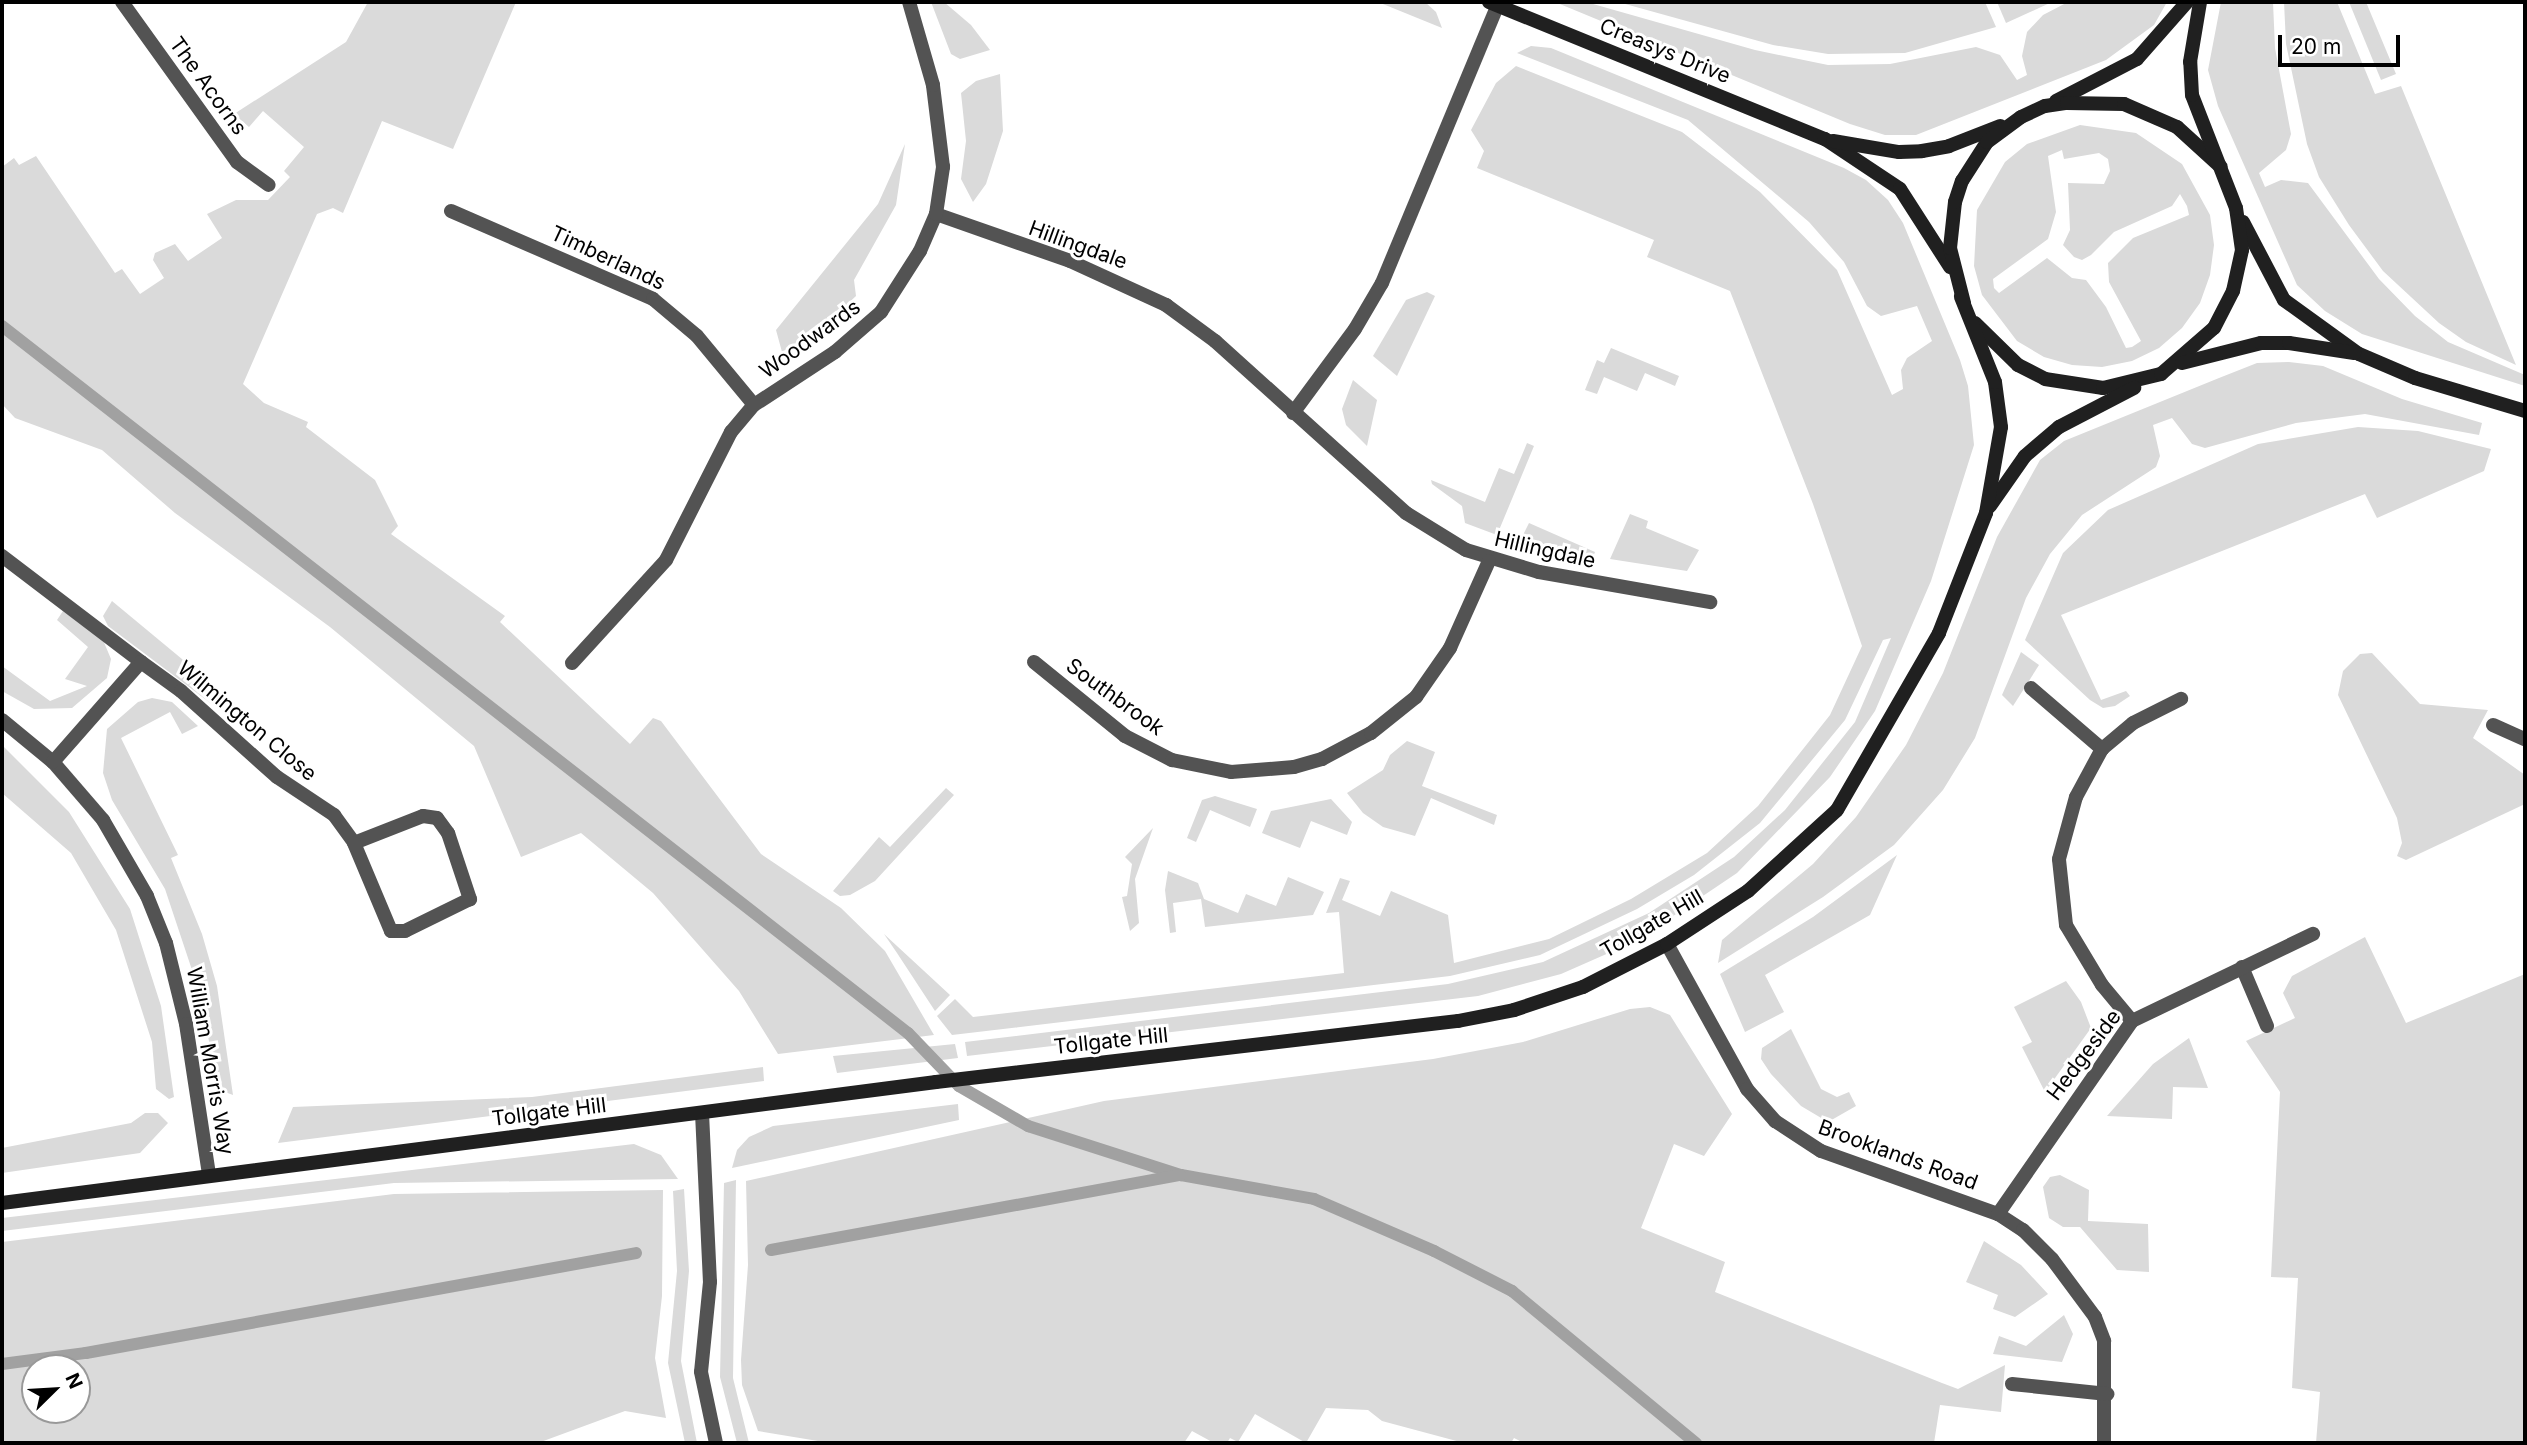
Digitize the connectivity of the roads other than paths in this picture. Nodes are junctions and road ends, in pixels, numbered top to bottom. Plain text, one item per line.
1 (122, 2) edge
2 (909, 2) edge
3 (2188, 2) edge
4 (2200, 2) edge
5 (1493, 4) edge
6 (2045, 106) junction
7 (2021, 117) junction
8 (1825, 139) junction
9 (2221, 167) junction
10 (269, 185) dead end
11 (2236, 208) junction
12 (451, 211) dead end
13 (936, 214) junction
14 (1953, 271) junction
15 (1961, 297) junction
16 (2359, 354) junction
17 (2175, 365) junction
18 (2161, 374) junction
19 (754, 405) junction
20 (2525, 411) edge
21 (1293, 414) junction
22 (1986, 513) junction
23 (2, 556) edge
24 (1489, 561) junction
25 (1710, 601) dead end
26 (141, 662) junction
27 (1034, 662) dead end
28 (572, 663) dead end
29 (2031, 688) dead end
30 (2181, 699) dead end
31 (2, 720) edge
32 (2493, 725) dead end
33 (2525, 739) edge
34 (2102, 748) junction
35 (52, 762) junction
36 (354, 844) junction
37 (2313, 934) dead end
38 (1667, 944) junction
39 (2242, 967) junction
40 (2132, 1021) junction
41 (2267, 1026) dead end
42 (702, 1113) junction
43 (209, 1175) junction
44 (2, 1203) edge
45 (1998, 1214) junction
46 (2012, 1384) dead end
47 (2107, 1394) junction
48 (716, 1443) edge
49 (2104, 1443) edge

1 - 10 street, The Acorns
2 - 13 street, Woodwards
3 - 6 street
4 - 9 street
5 - 8 street, Creasys Drive
5 - 21 street
6 - 7 street
6 - 9 street
7 - 8 street, Creasys Drive
7 - 14 street
8 - 14 street, Creasys Drive
9 - 11 street
11 - 16 street
11 - 17 street
12 - 19 street, Timberlands
13 - 19 street, Woodwards
13 - 21 street, Hillingdale
14 - 15 street, Tollgate Hill
15 - 18 street
15 - 22 street, Tollgate Hill
16 - 17 street
16 - 20 street
17 - 18 street
18 - 22 street, Tollgate Hill
19 - 28 street, Woodwards
21 - 24 street, Hillingdale
22 - 38 street, Tollgate Hill
23 - 26 street, Wilmington Close
24 - 25 street, Hillingdale
24 - 27 street, Southbrook
26 - 35 street
26 - 36 street, Wilmington Close
29 - 34 street
30 - 34 street
31 - 35 street, William Morris Way
32 - 33 street
34 - 40 street
35 - 43 street, William Morris Way
36 - 36 street, Wilmington Close
37 - 39 street, Hedgeside
38 - 42 street, Tollgate Hill
38 - 45 street, Brooklands Road
39 - 40 street, Hedgeside
39 - 41 street
40 - 45 street, Hedgeside
42 - 43 street, Tollgate Hill
42 - 48 street
43 - 44 street, Tollgate Hill
45 - 47 street, Brooklands Road
46 - 47 street
47 - 49 street, Brooklands Road

